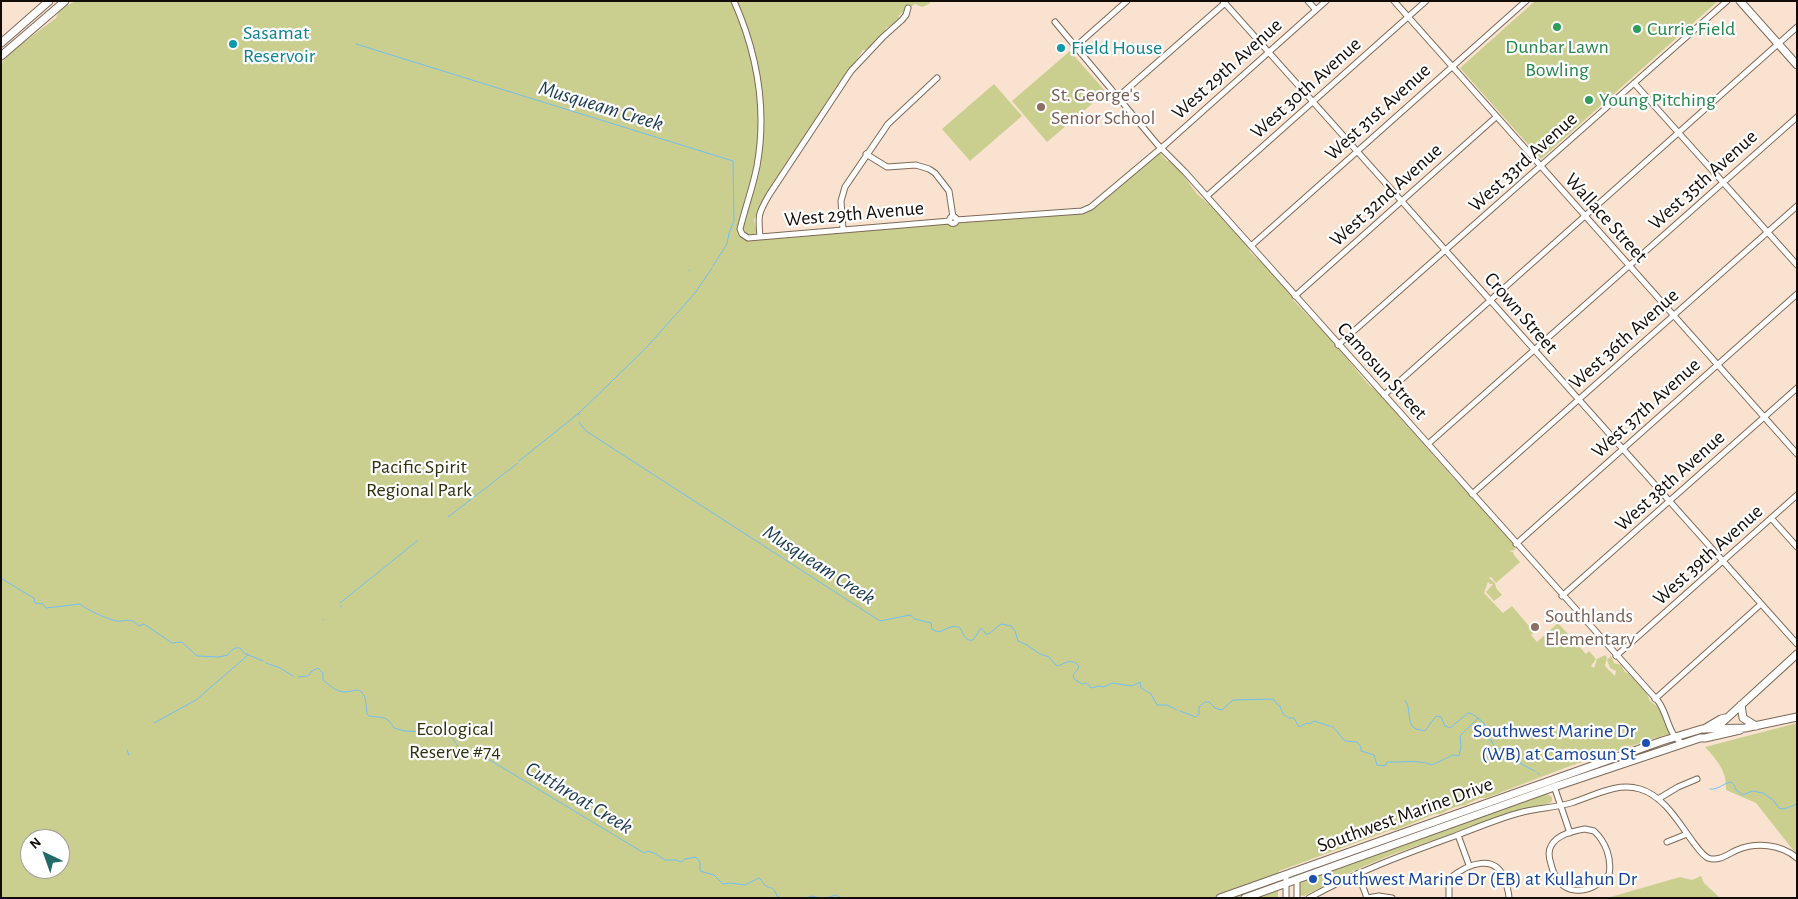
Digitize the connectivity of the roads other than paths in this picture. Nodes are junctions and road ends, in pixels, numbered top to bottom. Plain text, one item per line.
1 (49, 1) edge
2 (66, 1) edge
3 (734, 1) edge
4 (1127, 1) edge
5 (1308, 1) edge
6 (1326, 1) edge
7 (1394, 1) edge
8 (1426, 1) edge
9 (1526, 1) edge
10 (1727, 1) edge
11 (1740, 1) edge
12 (1224, 2) edge
13 (908, 8) dead end
14 (1316, 10) junction
15 (1408, 17) junction
16 (1055, 22) dead end
17 (1797, 28) edge
18 (1, 43) edge
19 (1778, 44) junction
20 (1076, 47) junction
21 (1269, 52) junction
22 (1, 56) edge
23 (1797, 65) edge
24 (1452, 67) junction
25 (937, 78) dead end
26 (1634, 83) junction
27 (1118, 97) junction
28 (1314, 102) junction
29 (1496, 117) junction
30 (1797, 117) edge
31 (1679, 133) junction
32 (1161, 148) junction
33 (1357, 151) junction
34 (866, 154) junction
35 (1540, 167) junction
36 (1723, 182) junction
37 (1207, 196) junction
38 (1402, 201) junction
39 (1797, 206) edge
40 (1584, 216) junction
41 (953, 219) junction
42 (843, 229) junction
43 (1768, 232) junction
44 (760, 237) junction
45 (1251, 246) junction
46 (1446, 251) junction
47 (1797, 265) edge
48 (1629, 266) junction
49 (1797, 294) edge
50 (1295, 296) junction
51 (1490, 301) junction
52 (1673, 316) junction
53 (1338, 345) junction
54 (1534, 351) junction
55 (1717, 365) junction
56 (1797, 388) edge
57 (1384, 395) junction
58 (1578, 400) junction
59 (1764, 417) junction
60 (1428, 444) junction
61 (1622, 450) junction
62 (1797, 454) edge
63 (1472, 494) junction
64 (1797, 495) edge
65 (1669, 501) junction
66 (1771, 518) junction
67 (1516, 544) junction
68 (1797, 548) edge
69 (1722, 561) junction
70 (1562, 596) junction
71 (1761, 604) junction
72 (1797, 644) edge
73 (1797, 654) edge
74 (1616, 656) junction
75 (1655, 699) junction
76 (1741, 704) junction
77 (1797, 717) edge
78 (1726, 718) junction
79 (1756, 726) junction
80 (1745, 728) junction
81 (1702, 729) junction
82 (1714, 730) junction
83 (1675, 737) junction
84 (1702, 737) junction
85 (1682, 743) junction
86 (1551, 779) junction
87 (1697, 779) dead end
88 (1554, 787) junction
89 (1658, 799) junction
90 (1560, 805) junction
91 (1570, 832) junction
92 (1687, 834) junction
93 (1458, 835) junction
94 (1667, 842) dead end
95 (1797, 858) edge
96 (1469, 865) junction
97 (1358, 872) junction
98 (1286, 874) junction
99 (1297, 879) junction
100 (1287, 883) junction
101 (1220, 898) edge
102 (1245, 898) edge
103 (1286, 898) edge
104 (1296, 898) edge
105 (1309, 898) edge
106 (1367, 898) edge
107 (1392, 898) edge
108 (1449, 898) edge
109 (1509, 898) edge

1 - 18 main road
2 - 22 main road
3 - 44 street
4 - 20 street
5 - 14 street
6 - 14 street, West 29th Avenue
7 - 15 street, Wallace Street
8 - 15 street, West 30th Avenue
9 - 24 street, West 31st Avenue
10 - 26 street, West 33rd Avenue
11 - 19 main road
12 - 21 street, Crown Street
12 - 27 street
13 - 44 street
14 - 21 street, West 29th Avenue
15 - 24 street, Wallace Street
15 - 28 street, West 30th Avenue
16 - 20 street, Camosun Street
17 - 19 street
19 - 23 main road
19 - 31 street
20 - 27 street, Camosun Street
21 - 28 street, Crown Street
21 - 32 street, West 29th Avenue
24 - 29 street, Wallace Street
24 - 33 street, West 31st Avenue
25 - 34 street
26 - 31 street
26 - 35 street, West 33rd Avenue
27 - 32 street, Camosun Street
28 - 33 street, Crown Street
28 - 37 street, West 30th Avenue
29 - 35 street, Wallace Street
29 - 38 street, West 32nd Avenue
30 - 36 street, West 35th Avenue
31 - 36 street
31 - 40 street
32 - 37 street, Camosun Street
32 - 41 street, West 29th Avenue
33 - 38 street, Crown Street
33 - 45 street, West 31st Avenue
34 - 41 street
34 - 42 street
35 - 40 street, Wallace Street
35 - 46 street, West 33rd Avenue
36 - 43 street
36 - 48 street, West 35th Avenue
37 - 45 street, Camosun Street
38 - 46 street, Crown Street
38 - 50 street, West 32nd Avenue
39 - 43 street, West 36th Avenue
40 - 48 street, Wallace Street
40 - 51 street
41 - 42 street, West 29th Avenue
42 - 44 street, West 29th Avenue
43 - 47 street
43 - 52 street, West 36th Avenue
45 - 50 street, Camosun Street
46 - 51 street, Crown Street
46 - 53 street, West 33rd Avenue
48 - 52 street, Wallace Street
48 - 54 street, West 35th Avenue
49 - 55 street, West 37th Avenue
50 - 53 street, Camosun Street
51 - 54 street, Crown Street
51 - 57 street
52 - 55 street, Wallace Street
52 - 58 street, West 36th Avenue
53 - 57 street, Camosun Street
54 - 58 street, Crown Street
54 - 60 street, West 35th Avenue
55 - 59 street, Wallace Street
55 - 61 street, West 37th Avenue
56 - 59 street, West 38th Avenue
57 - 60 street, Camosun Street
58 - 61 street, Crown Street
58 - 63 street, West 36th Avenue
59 - 62 street, Wallace Street
59 - 65 street, West 38th Avenue
60 - 63 street, Camosun Street
61 - 65 street, Crown Street
61 - 67 street, West 37th Avenue
63 - 67 street, Camosun Street
64 - 66 street, West 39th Avenue
65 - 69 street, Crown Street
65 - 70 street, West 38th Avenue
66 - 68 street
66 - 69 street, West 39th Avenue
67 - 70 street, Camosun Street
69 - 71 street, Crown Street
69 - 74 street, West 39th Avenue
70 - 74 street, Camosun Street
71 - 72 street, Crown Street
71 - 75 street
73 - 76 main road
74 - 75 street, Camosun Street
75 - 83 street, Camosun Street
76 - 78 main road
76 - 79 main road
77 - 79 main road, Southwest Marine Drive
78 - 81 main road
78 - 82 main road
79 - 80 main road, Southwest Marine Drive
80 - 82 main road, Southwest Marine Drive
80 - 84 main road, Southwest Marine Drive
81 - 82 main road, Southwest Marine Drive
81 - 83 main road, Southwest Marine Drive
82 - 84 main road
83 - 85 street, Camosun Street
83 - 86 main road, Southwest Marine Drive
84 - 85 main road, Southwest Marine Drive
85 - 88 main road, Southwest Marine Drive
86 - 88 street
86 - 98 main road, Southwest Marine Drive
87 - 89 street
88 - 90 street
88 - 99 main road, Southwest Marine Drive
89 - 90 street
89 - 92 street
90 - 91 street
90 - 93 street
91 - 91 street
92 - 94 street
92 - 95 street
93 - 96 street
93 - 97 street
96 - 108 street
96 - 109 street
97 - 105 street
97 - 106 street
98 - 100 street
98 - 101 main road, Southwest Marine Drive
99 - 100 main road, Southwest Marine Drive
99 - 104 street
100 - 102 main road, Southwest Marine Drive
100 - 103 street
106 - 107 street

